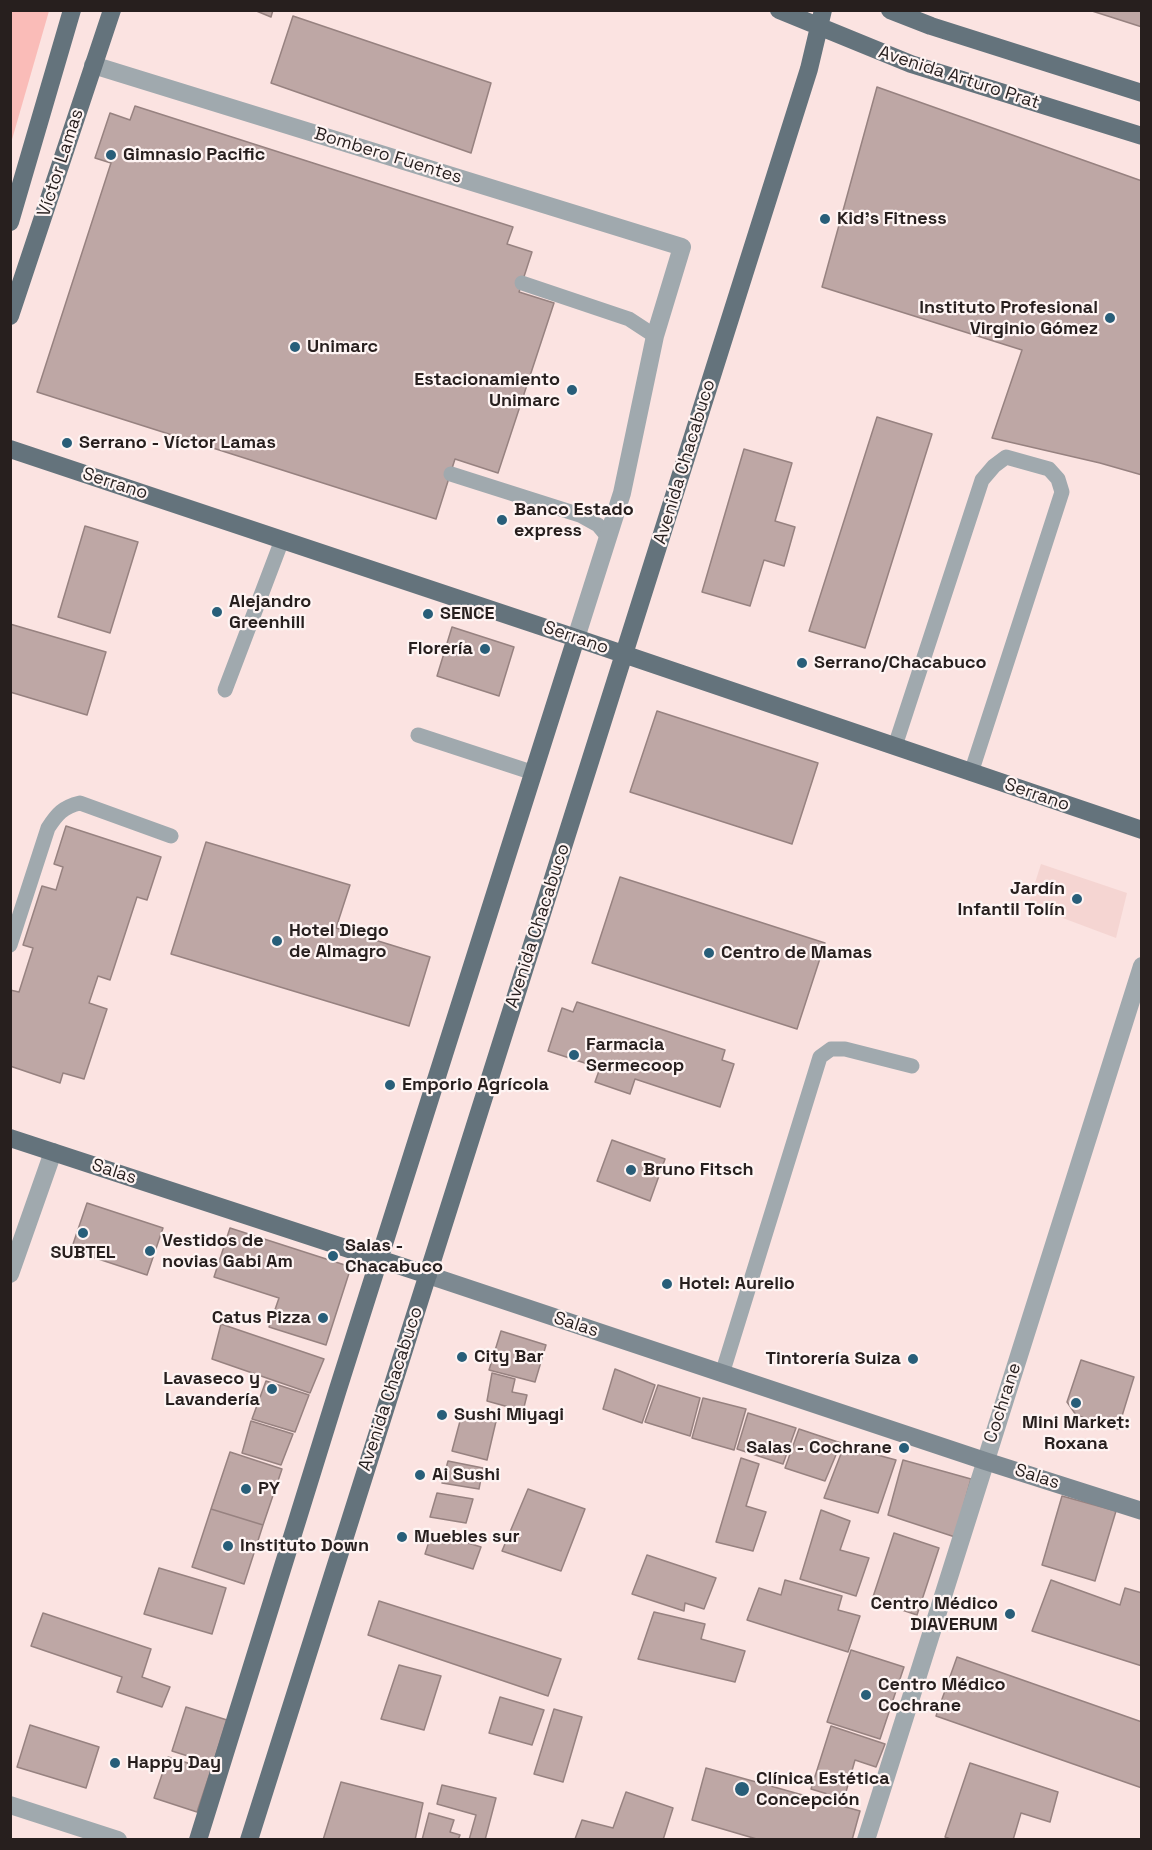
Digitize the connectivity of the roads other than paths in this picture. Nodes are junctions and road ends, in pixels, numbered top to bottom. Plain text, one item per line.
1 (72, 10) edge
2 (112, 10) edge
3 (779, 10) edge
4 (890, 10) edge
5 (821, 19) edge
6 (93, 65) junction
7 (1142, 93) edge
8 (1142, 136) edge
9 (10, 222) edge
10 (522, 283) dead end
11 (10, 316) edge
12 (655, 336) junction
13 (10, 449) edge
14 (451, 474) dead end
15 (608, 537) junction
16 (282, 540) junction
17 (576, 638) junction
18 (624, 655) junction
19 (225, 690) dead end
20 (418, 735) dead end
21 (895, 746) junction
22 (971, 772) junction
23 (534, 773) junction
24 (1142, 830) edge
25 (171, 836) dead end
26 (10, 945) edge
27 (1142, 966) edge
28 (912, 1066) dead end
29 (10, 1138) edge
30 (53, 1152) junction
31 (380, 1260) junction
32 (10, 1274) edge
33 (428, 1275) junction
34 (723, 1374) junction
35 (985, 1461) junction
36 (1142, 1511) edge
37 (10, 1805) edge
38 (118, 1839) edge
39 (198, 1839) edge
40 (249, 1839) edge
41 (866, 1839) edge

1 - 9 main road
2 - 6 main road, Víctor Lamas
3 - 5 main road, Avenida Arturo Prat
4 - 7 main road
5 - 8 main road, Avenida Arturo Prat
5 - 18 main road, Avenida Chacabuco
6 - 11 main road, Víctor Lamas
6 - 12 street, Bombero Fuentes
10 - 12 lane
12 - 15 street
13 - 16 main road, Serrano
14 - 15 lane
15 - 17 street
16 - 17 main road, Serrano
16 - 19 lane
17 - 18 main road, Serrano
17 - 23 main road
18 - 21 main road, Serrano
18 - 33 main road, Avenida Chacabuco
20 - 23 lane
21 - 22 main road, Serrano
21 - 22 lane
22 - 24 main road, Serrano
23 - 31 main road
25 - 26 lane
27 - 35 street, Cochrane
28 - 34 lane
29 - 30 main road, Salas
30 - 31 main road, Salas
30 - 32 street
31 - 33 main road, Salas
31 - 39 main road
33 - 34 main road, Salas
33 - 40 main road, Avenida Chacabuco
34 - 35 main road, Salas
35 - 36 main road, Salas
35 - 41 street, Cochrane
37 - 38 street

